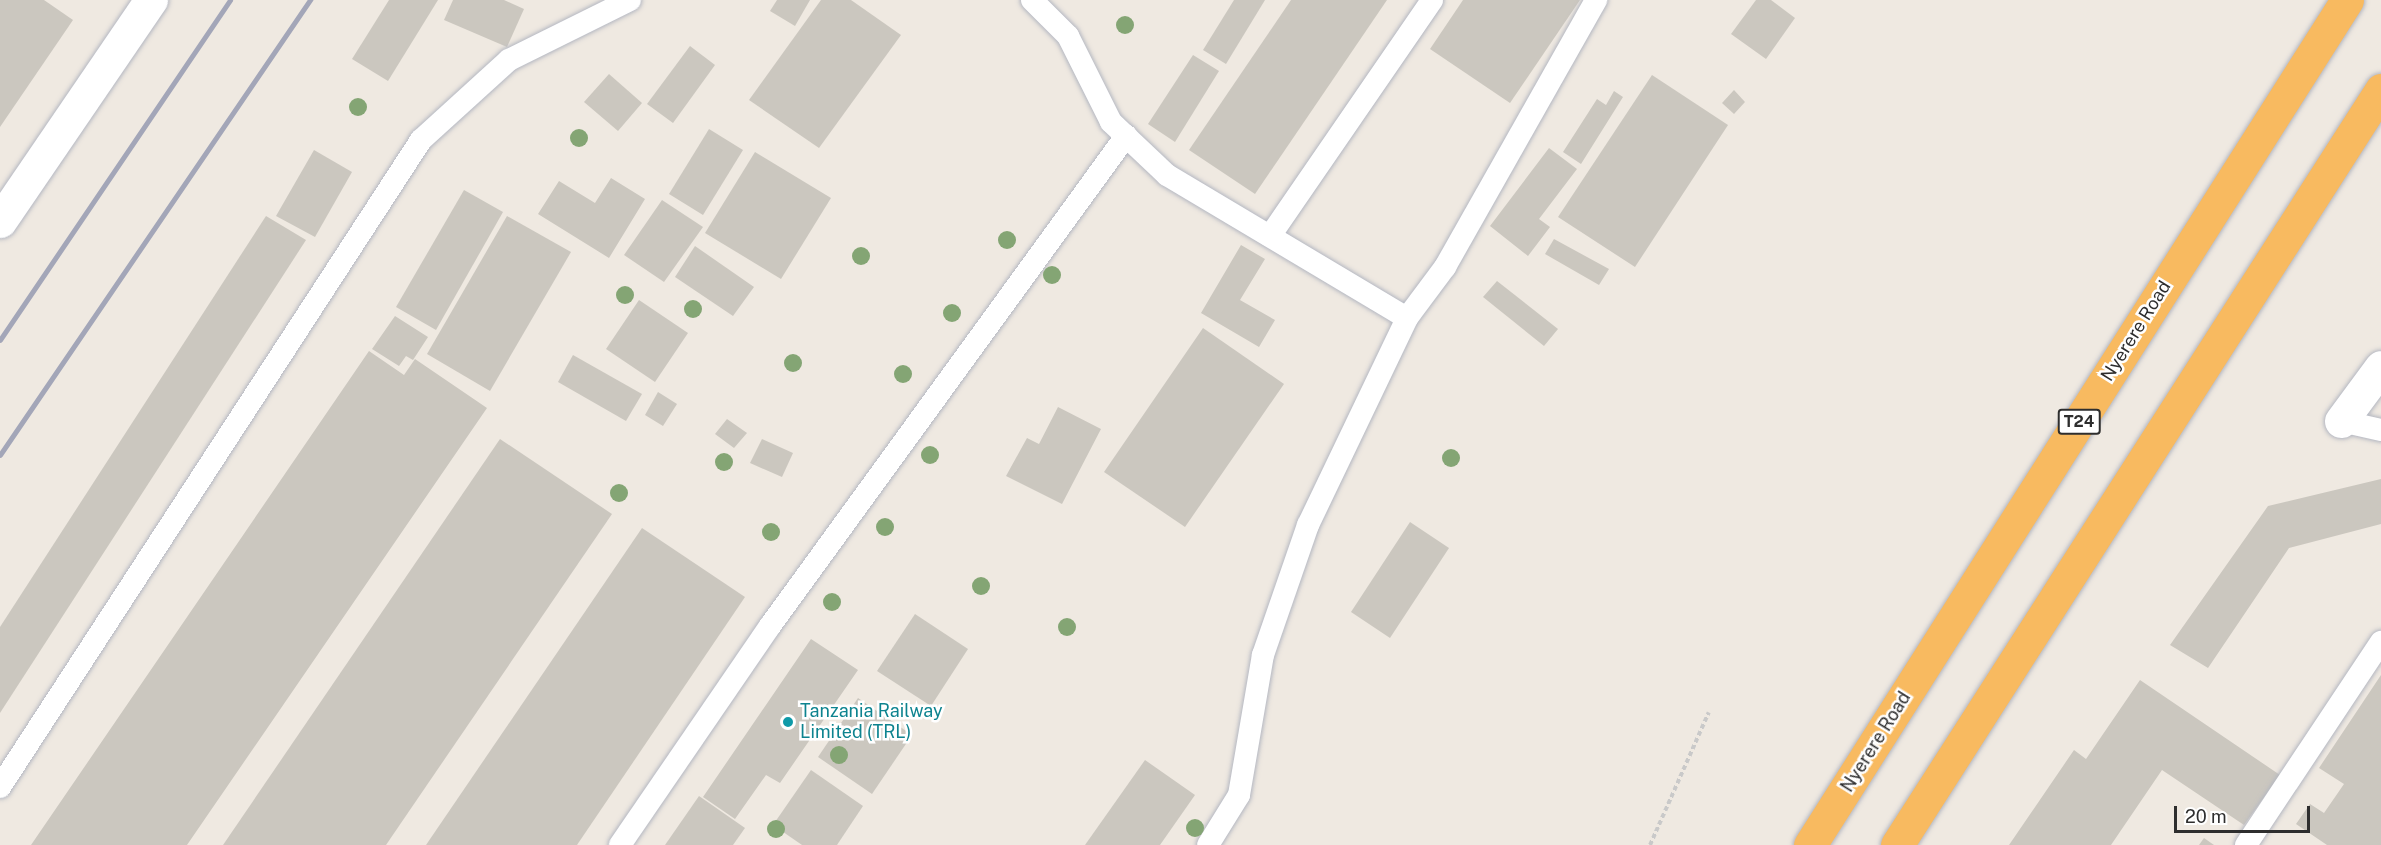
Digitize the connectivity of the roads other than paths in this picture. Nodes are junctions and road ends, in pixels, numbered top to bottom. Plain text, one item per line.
1 (150, 0) edge
2 (630, 0) edge
3 (1032, 0) edge
4 (1432, 0) edge
5 (1596, 0) edge
6 (2347, 0) edge
7 (2381, 90) edge
8 (1126, 136) junction
9 (0, 221) edge
10 (1270, 236) junction
11 (1407, 318) junction
12 (2381, 367) edge
13 (2341, 421) joint
14 (2381, 430) edge
15 (2381, 642) edge
16 (0, 787) edge
17 (621, 845) edge
18 (1208, 845) edge
19 (1810, 845) edge
20 (1897, 845) edge
21 (2246, 845) edge

1 - 9 street
2 - 16 lane
3 - 8 lane
4 - 10 lane
5 - 11 lane
6 - 19 highway, Nyerere Road / T24
7 - 20 highway
8 - 10 lane
8 - 17 lane
10 - 11 lane
11 - 18 lane
12 - 13 street
13 - 14 lane
15 - 21 lane

